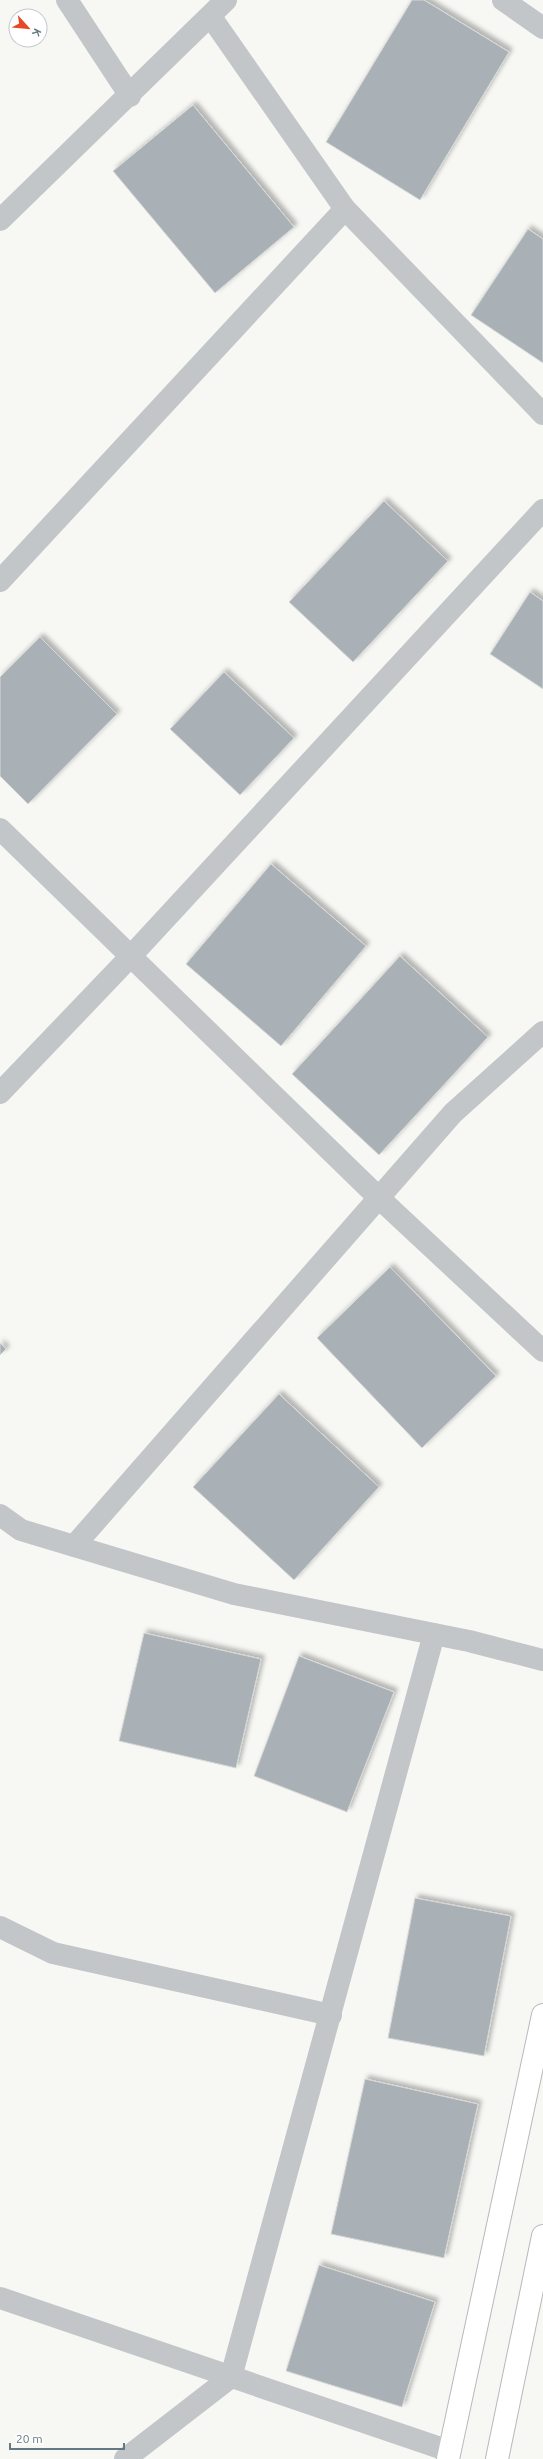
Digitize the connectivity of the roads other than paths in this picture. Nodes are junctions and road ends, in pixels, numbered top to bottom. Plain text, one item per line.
1 (67, 0) edge
2 (226, 0) edge
3 (502, 0) edge
4 (211, 16) junction
5 (543, 28) edge
6 (130, 96) junction
7 (345, 209) junction
8 (0, 220) edge
9 (543, 414) edge
10 (543, 510) edge
11 (0, 581) edge
12 (0, 828) edge
13 (130, 957) junction
14 (543, 1032) edge
15 (0, 1094) edge
16 (379, 1198) junction
17 (543, 1351) edge
18 (0, 1515) edge
19 (74, 1546) junction
20 (434, 1634) junction
21 (543, 1660) edge
22 (0, 1927) edge
23 (332, 2015) junction
24 (543, 2015) edge
25 (543, 2236) edge
26 (0, 2298) edge
27 (231, 2376) junction
28 (448, 2455) edge
29 (125, 2459) edge
30 (497, 2459) edge

1 - 6 street
2 - 4 street
3 - 5 street
4 - 6 street
4 - 7 street
6 - 8 street
7 - 9 street
7 - 11 street
10 - 13 street
12 - 13 street
13 - 15 street
13 - 16 street
14 - 16 street
16 - 17 street
16 - 19 street
18 - 19 street
19 - 20 street
20 - 21 street
20 - 23 street
22 - 23 street
23 - 27 street
24 - 28 main road
25 - 30 main road
26 - 27 street
27 - 28 street
27 - 29 street

